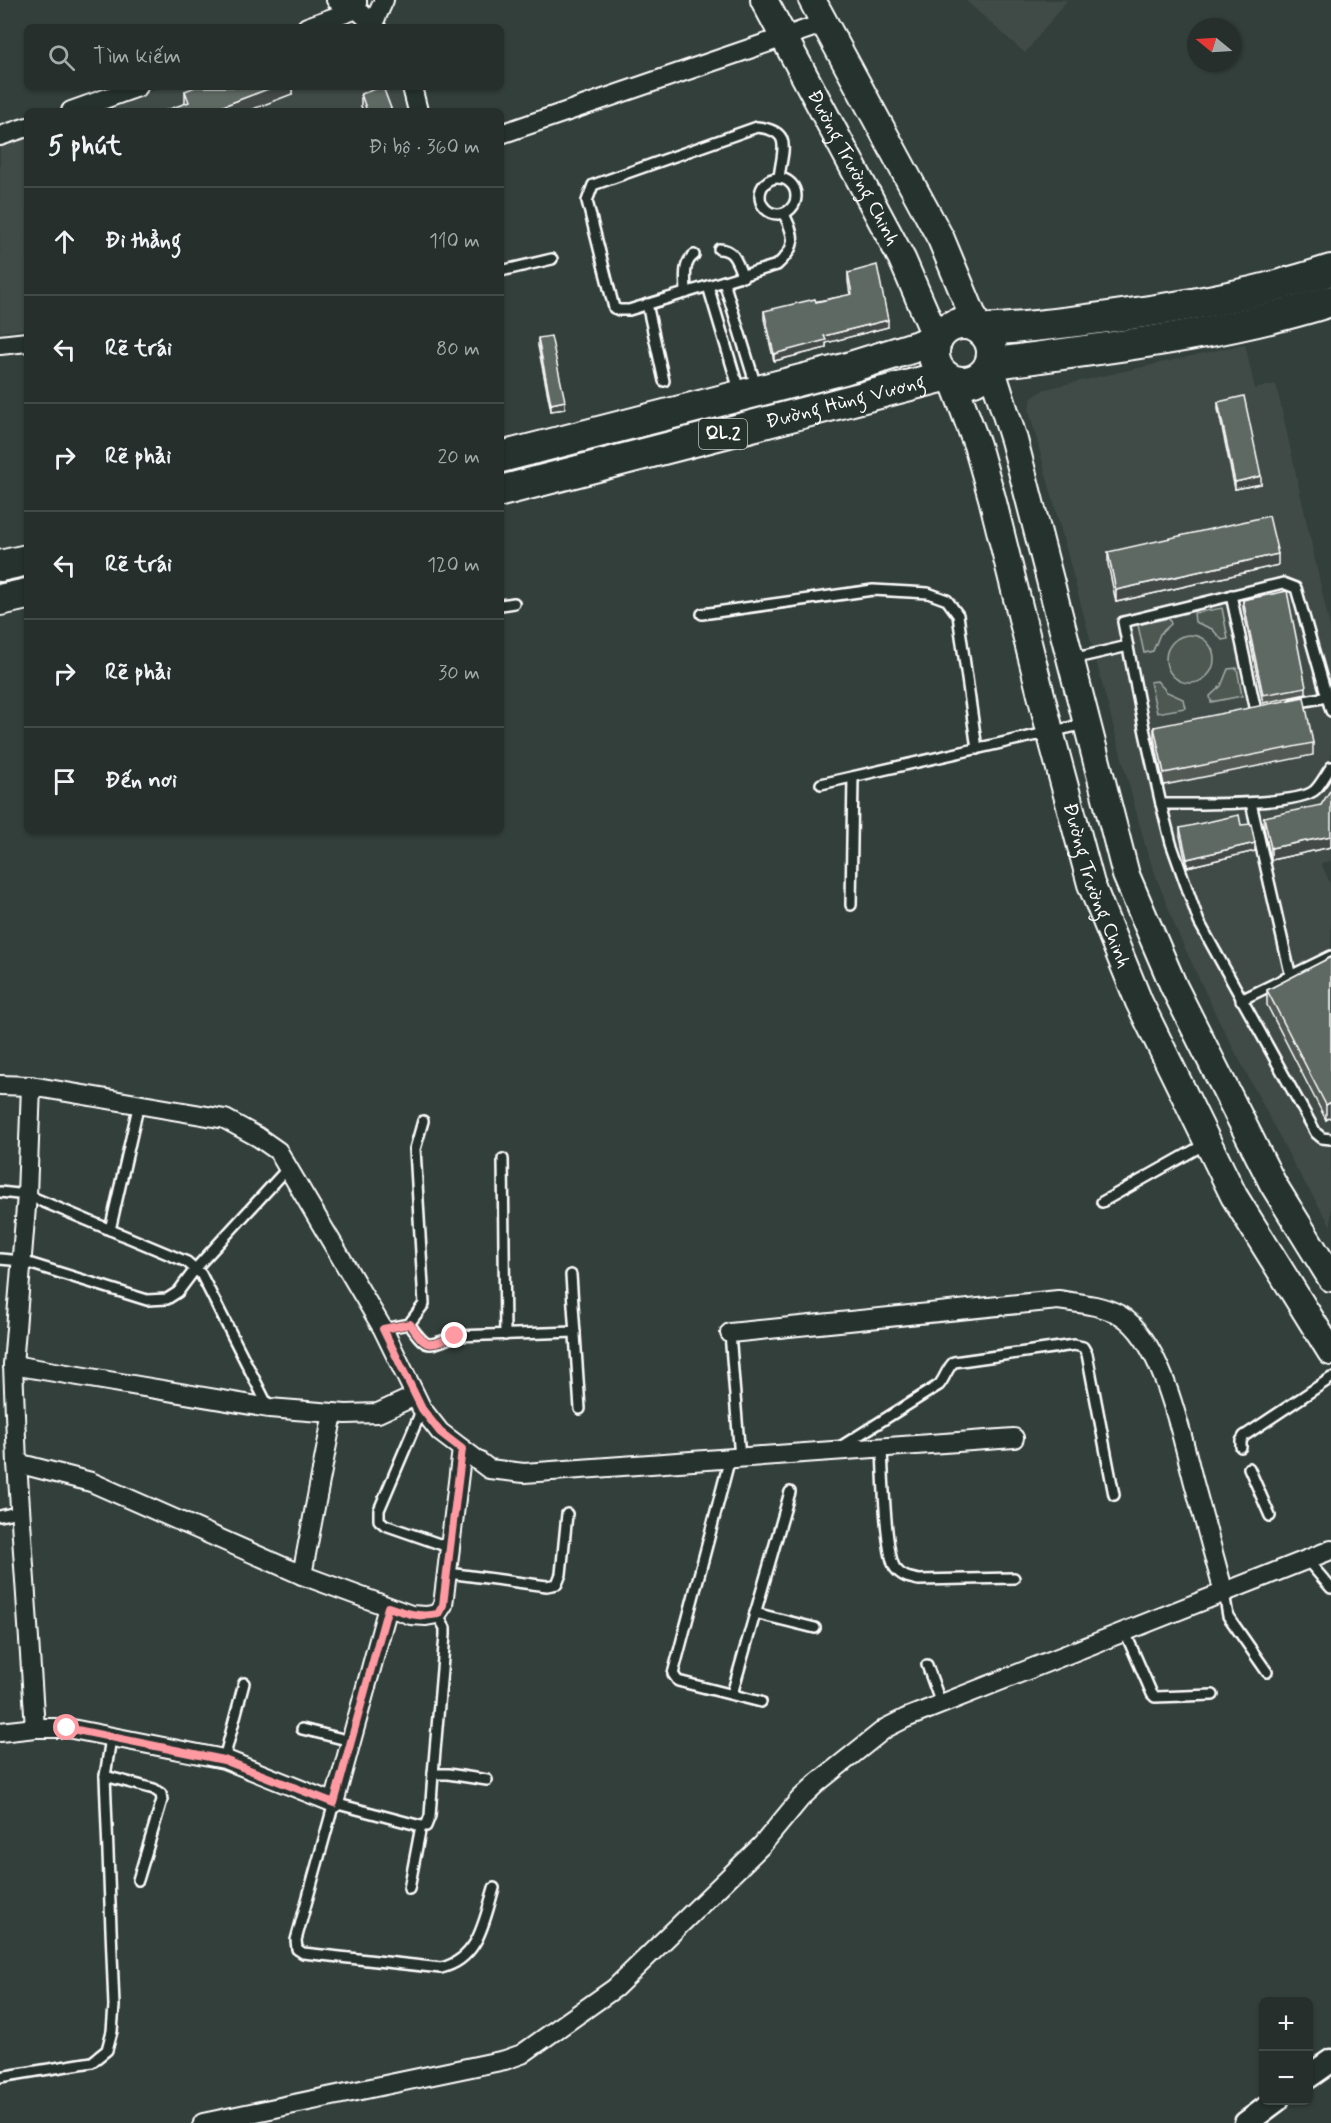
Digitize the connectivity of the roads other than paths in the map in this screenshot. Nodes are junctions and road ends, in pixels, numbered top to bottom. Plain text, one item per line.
1 (336, 0) edge
2 (384, 0) edge
3 (764, 0) edge
4 (812, 0) edge
5 (357, 5) edge
6 (825, 23) junction
7 (313, 24) edge
8 (373, 24) edge
9 (374, 24) edge
10 (784, 38) junction
11 (130, 90) edge
12 (413, 90) edge
13 (79, 108) edge
14 (417, 108) edge
15 (24, 128) edge
16 (504, 133) edge
17 (0, 136) edge
18 (778, 178) junction
19 (784, 214) junction
20 (719, 249) dead end
21 (694, 255) dead end
22 (552, 258) dead end
23 (504, 270) edge
24 (1331, 270) edge
25 (742, 277) junction
26 (724, 282) junction
27 (708, 286) junction
28 (686, 293) junction
29 (1331, 302) edge
30 (646, 304) junction
31 (980, 329) junction
32 (937, 340) junction
33 (24, 342) edge
34 (0, 345) edge
35 (990, 364) junction
36 (949, 379) junction
37 (664, 381) dead end
38 (749, 393) junction
39 (504, 456) edge
40 (504, 490) edge
41 (24, 561) edge
42 (0, 566) edge
43 (24, 595) edge
44 (1231, 595) junction
45 (0, 600) edge
46 (514, 603) dead end
47 (504, 605) edge
48 (702, 614) dead end
49 (1128, 646) junction
50 (1071, 659) junction
51 (1327, 697) junction
52 (1286, 705) edge
53 (1266, 709) edge
54 (1256, 711) junction
55 (1331, 711) edge
56 (1244, 713) edge
57 (1087, 723) junction
58 (1156, 731) edge
59 (1050, 732) junction
60 (1145, 734) junction
61 (977, 749) junction
62 (1331, 767) edge
63 (853, 777) junction
64 (821, 784) dead end
65 (1251, 803) junction
66 (1161, 804) junction
67 (851, 904) dead end
68 (1331, 956) edge
69 (1291, 977) junction
70 (1241, 1000) junction
71 (0, 1085) edge
72 (32, 1086) junction
73 (139, 1103) junction
74 (423, 1121) dead end
75 (1331, 1138) edge
76 (1208, 1143) junction
77 (503, 1159) dead end
78 (288, 1168) junction
79 (0, 1192) edge
80 (27, 1195) junction
81 (1102, 1202) dead end
82 (110, 1230) junction
83 (0, 1259) edge
84 (22, 1261) junction
85 (196, 1268) junction
86 (571, 1275) dead end
87 (1331, 1278) edge
88 (410, 1324) junction
89 (383, 1329) junction
90 (575, 1332) junction
91 (730, 1333) joint
92 (505, 1335) junction
93 (1331, 1352) edge
94 (12, 1357) junction
95 (1331, 1378) edge
96 (418, 1403) junction
97 (269, 1408) junction
98 (580, 1409) dead end
99 (333, 1413) junction
100 (1014, 1438) dead end
101 (1241, 1447) dead end
102 (882, 1448) junction
103 (462, 1449) junction
104 (833, 1451) junction
105 (735, 1458) junction
106 (17, 1462) junction
107 (1249, 1468) dead end
108 (790, 1492) dead end
109 (1114, 1495) dead end
110 (21, 1511) junction
111 (567, 1514) dead end
112 (0, 1516) edge
113 (1270, 1516) dead end
114 (452, 1548) junction
115 (1331, 1550) edge
116 (1307, 1560) junction
117 (448, 1573) junction
118 (303, 1575) junction
119 (1014, 1578) dead end
120 (1331, 1588) edge
121 (1224, 1593) junction
122 (388, 1607) junction
123 (755, 1613) junction
124 (438, 1614) junction
125 (815, 1628) dead end
126 (1125, 1632) junction
127 (927, 1665) dead end
128 (1267, 1672) dead end
129 (244, 1683) dead end
130 (732, 1694) junction
131 (1213, 1695) dead end
132 (760, 1702) dead end
133 (941, 1704) junction
134 (35, 1728) junction
135 (302, 1729) dead end
136 (0, 1732) edge
137 (111, 1738) junction
138 (351, 1741) junction
139 (224, 1760) junction
140 (433, 1774) junction
141 (105, 1776) junction
142 (487, 1780) dead end
143 (334, 1803) junction
144 (421, 1826) junction
145 (138, 1880) dead end
146 (494, 1888) dead end
147 (410, 1889) dead end
148 (1331, 2061) edge
149 (1313, 2074) edge
150 (0, 2076) edge
151 (1270, 2105) edge
152 (204, 2123) edge
153 (1246, 2123) edge

1 - 5 street
2 - 9 street
3 - 10 main road, Đường Trường Chinh
4 - 6 main road
5 - 7 street
5 - 8 street
6 - 10 street
6 - 31 main road
10 - 16 street
10 - 32 main road, Đường Trường Chinh
11 - 13 street
12 - 14 street
15 - 17 street
18 - 19 lane
18 - 19 lane
18 - 30 lane
19 - 25 lane
20 - 25 lane
21 - 28 lane
22 - 23 lane
24 - 31 highway, QL.2
25 - 26 lane
26 - 27 lane
26 - 38 lane
27 - 28 lane
27 - 38 lane
28 - 30 lane
29 - 35 highway
30 - 37 lane
31 - 32 highway, QL.2
31 - 35 highway
32 - 36 highway
32 - 38 highway, Đường Hùng Vương / QL.2
33 - 34 street
35 - 36 highway, QL.2
35 - 50 main road, Đường Trường Chinh
36 - 40 highway, Đường Hùng Vương / QL.2
36 - 59 main road, Đường Trường Chinh
38 - 39 highway, Đường Hùng Vương / QL.2
41 - 42 highway
43 - 45 highway
44 - 49 lane
44 - 51 lane
44 - 54 lane
46 - 47 lane
48 - 61 lane
49 - 50 lane
49 - 60 lane
50 - 57 main road, Đường Trường Chinh
51 - 52 lane
51 - 55 lane
53 - 54 lane
54 - 56 lane
57 - 59 lane
57 - 87 main road, Đường Trường Chinh
58 - 60 lane
59 - 61 lane
59 - 76 main road, Đường Trường Chinh
60 - 66 lane
61 - 63 lane
62 - 65 lane
63 - 64 lane
63 - 67 lane
65 - 66 lane
65 - 69 lane
66 - 70 lane
68 - 69 lane
69 - 70 lane
70 - 75 lane
71 - 72 street
72 - 73 street
72 - 80 street
73 - 78 street
73 - 82 lane
74 - 88 lane
76 - 81 lane
76 - 93 main road, Đường Trường Chinh
77 - 92 lane
78 - 85 lane
78 - 89 street
79 - 80 lane
80 - 82 lane
80 - 84 street
82 - 85 lane
83 - 84 lane
84 - 85 lane
84 - 94 street
85 - 97 lane
86 - 90 lane
88 - 89 lane
88 - 92 lane
89 - 96 street
90 - 92 lane
90 - 98 lane
91 - 105 lane
91 - 121 street
94 - 97 street
94 - 106 street
95 - 101 lane
96 - 99 street
96 - 103 street
96 - 114 lane
97 - 99 street
99 - 118 street
100 - 102 street
102 - 104 street
102 - 119 lane
103 - 105 street
103 - 114 street
104 - 105 street
104 - 109 lane
105 - 130 lane
106 - 110 street
106 - 118 street
107 - 113 lane
108 - 123 lane
110 - 112 lane
110 - 134 street
111 - 117 lane
114 - 117 street
115 - 116 street
116 - 120 lane
116 - 121 street
117 - 124 street
118 - 122 street
121 - 126 street
121 - 128 lane
122 - 124 street
122 - 138 street
123 - 125 lane
123 - 130 lane
124 - 140 lane
126 - 131 lane
126 - 133 street
127 - 133 lane
129 - 139 lane
130 - 132 lane
133 - 152 street
134 - 136 street
134 - 137 street
135 - 138 lane
137 - 139 street
137 - 141 lane
138 - 143 street
139 - 143 street
140 - 142 lane
140 - 144 lane
141 - 145 lane
141 - 150 lane
143 - 144 lane
143 - 146 lane
144 - 147 lane
148 - 149 street
151 - 153 street

